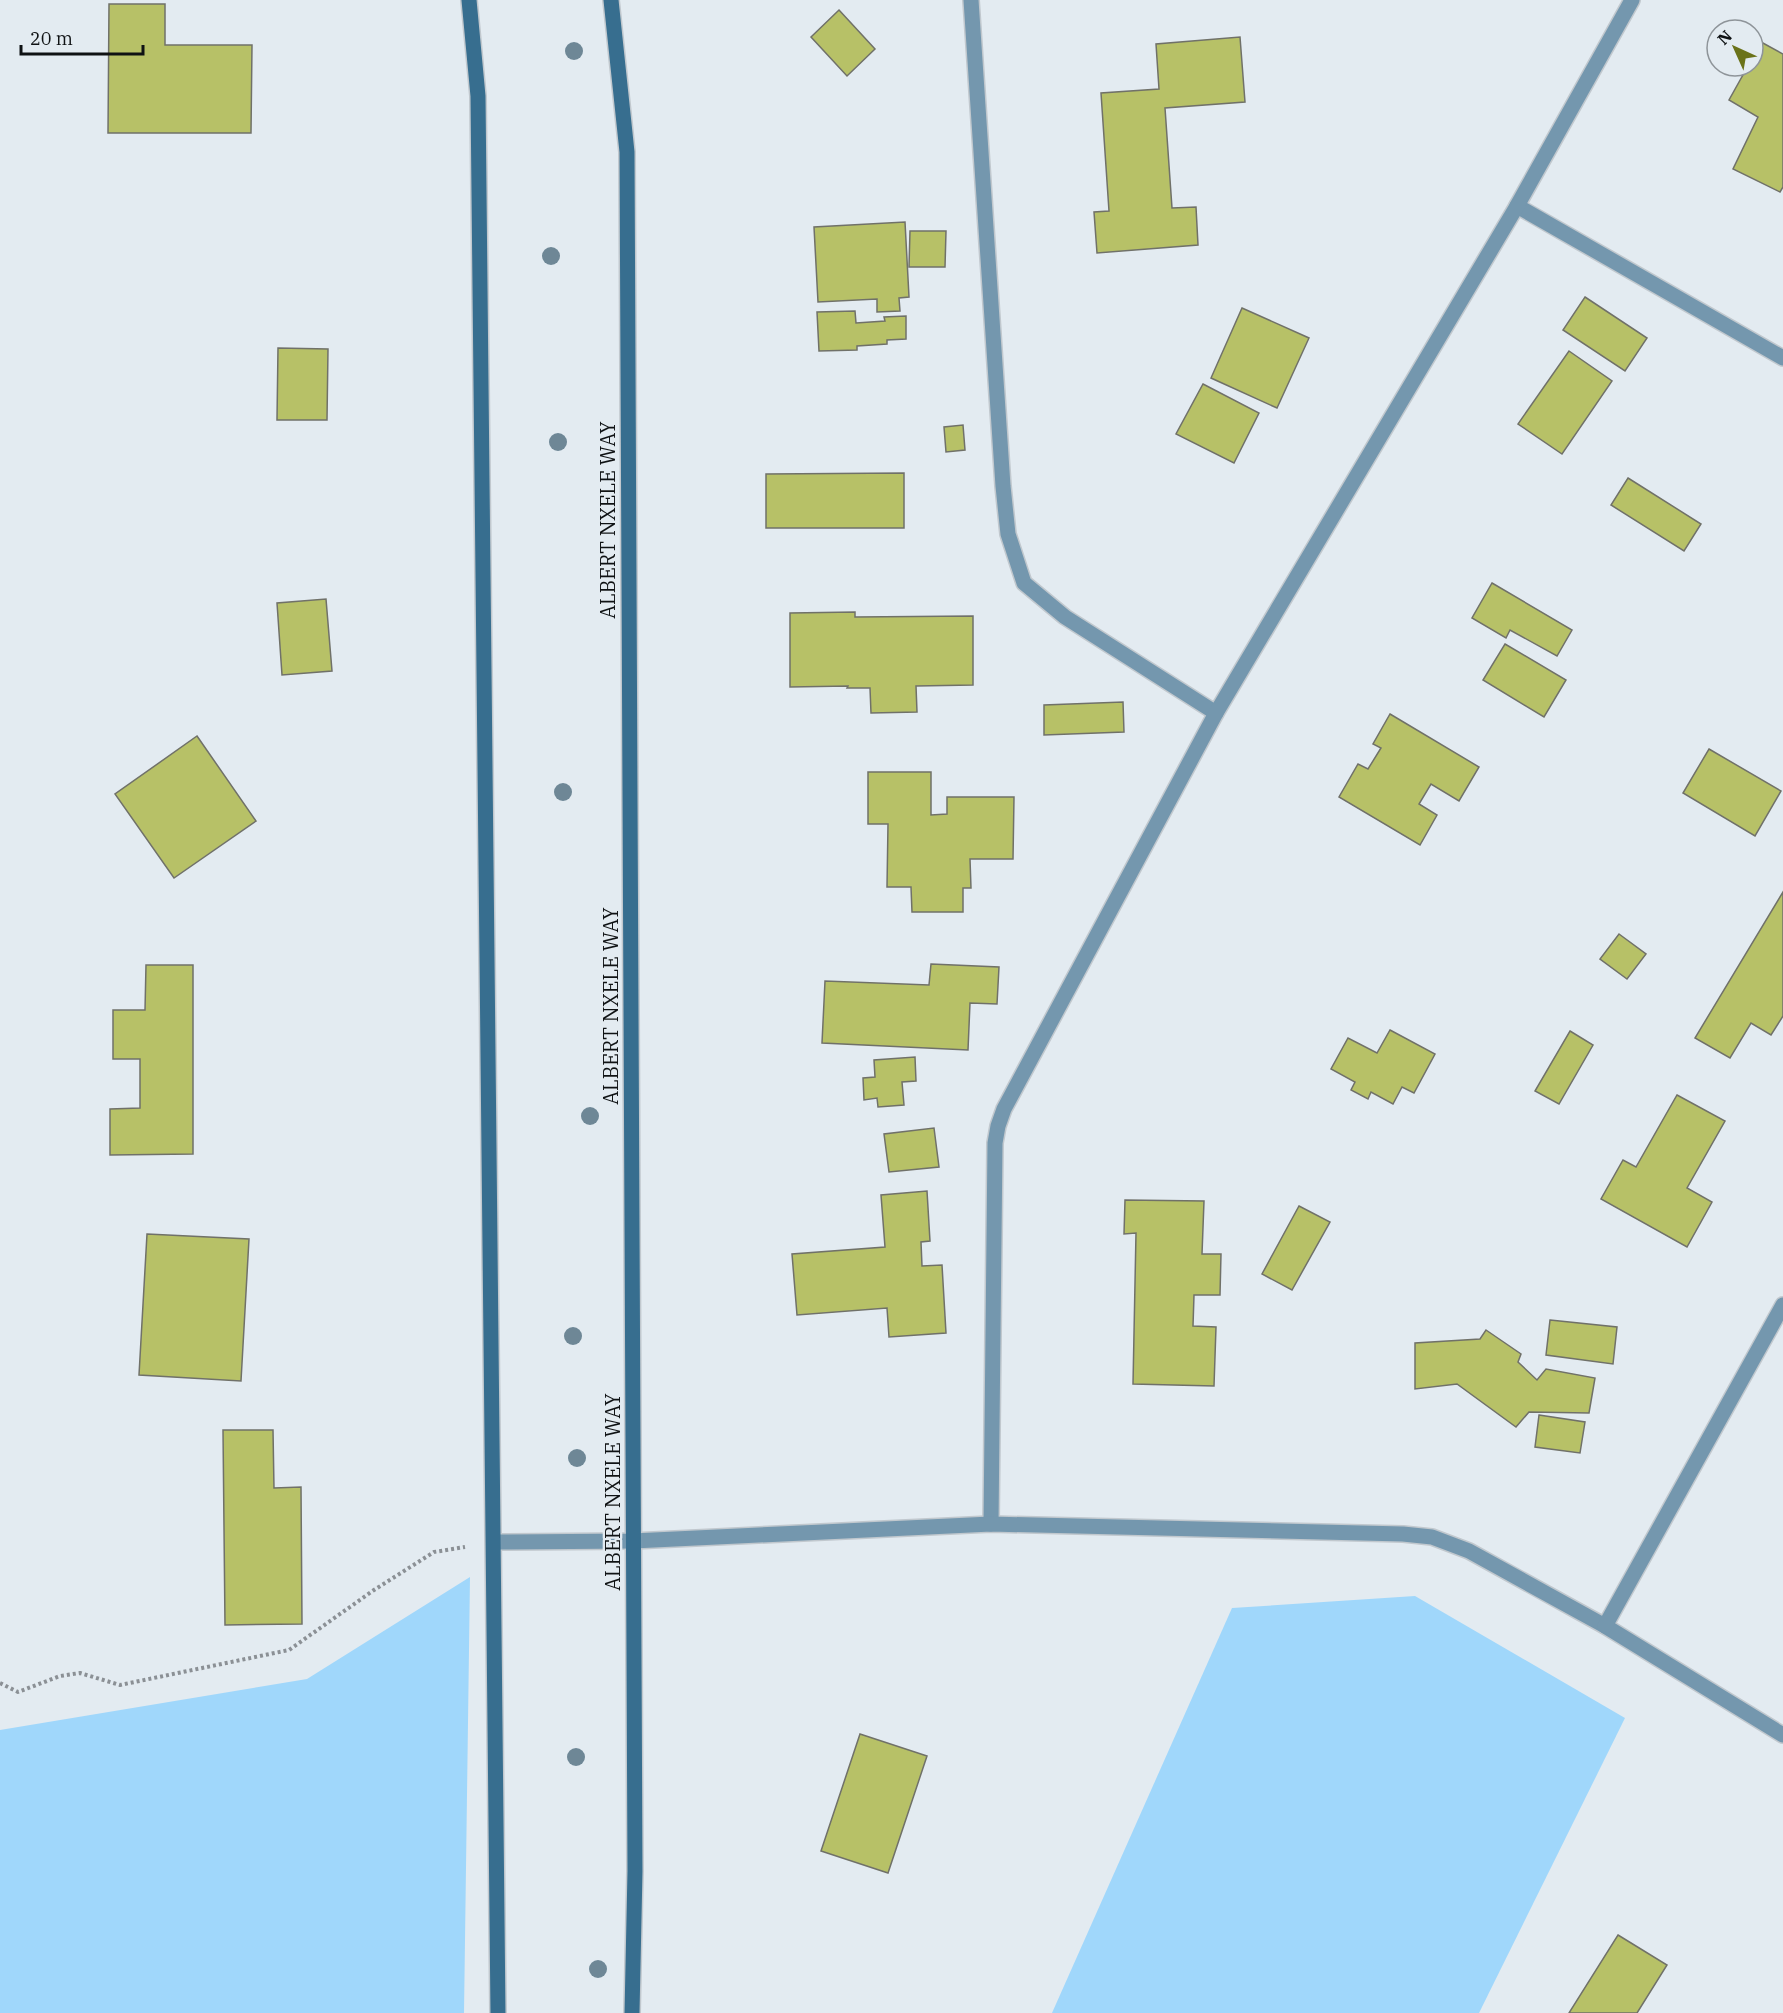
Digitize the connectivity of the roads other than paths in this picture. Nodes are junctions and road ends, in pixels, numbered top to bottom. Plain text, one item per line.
1 (469, 0) edge
2 (611, 0) edge
3 (971, 0) edge
4 (1632, 0) edge
5 (1517, 206) junction
6 (1783, 358) edge
7 (1216, 713) junction
8 (1783, 1305) edge
9 (991, 1524) junction
10 (633, 1541) junction
11 (494, 1542) junction
12 (1605, 1626) junction
13 (1783, 1736) edge
14 (498, 2013) edge
15 (632, 2013) edge

1 - 11 main road
2 - 10 main road, ALBERT NXELE WAY
3 - 7 street
4 - 5 street
5 - 6 street
5 - 7 street
7 - 9 street
8 - 12 street
9 - 10 street
9 - 12 street
10 - 11 street
10 - 15 main road, ALBERT NXELE WAY
11 - 14 main road
12 - 13 street

